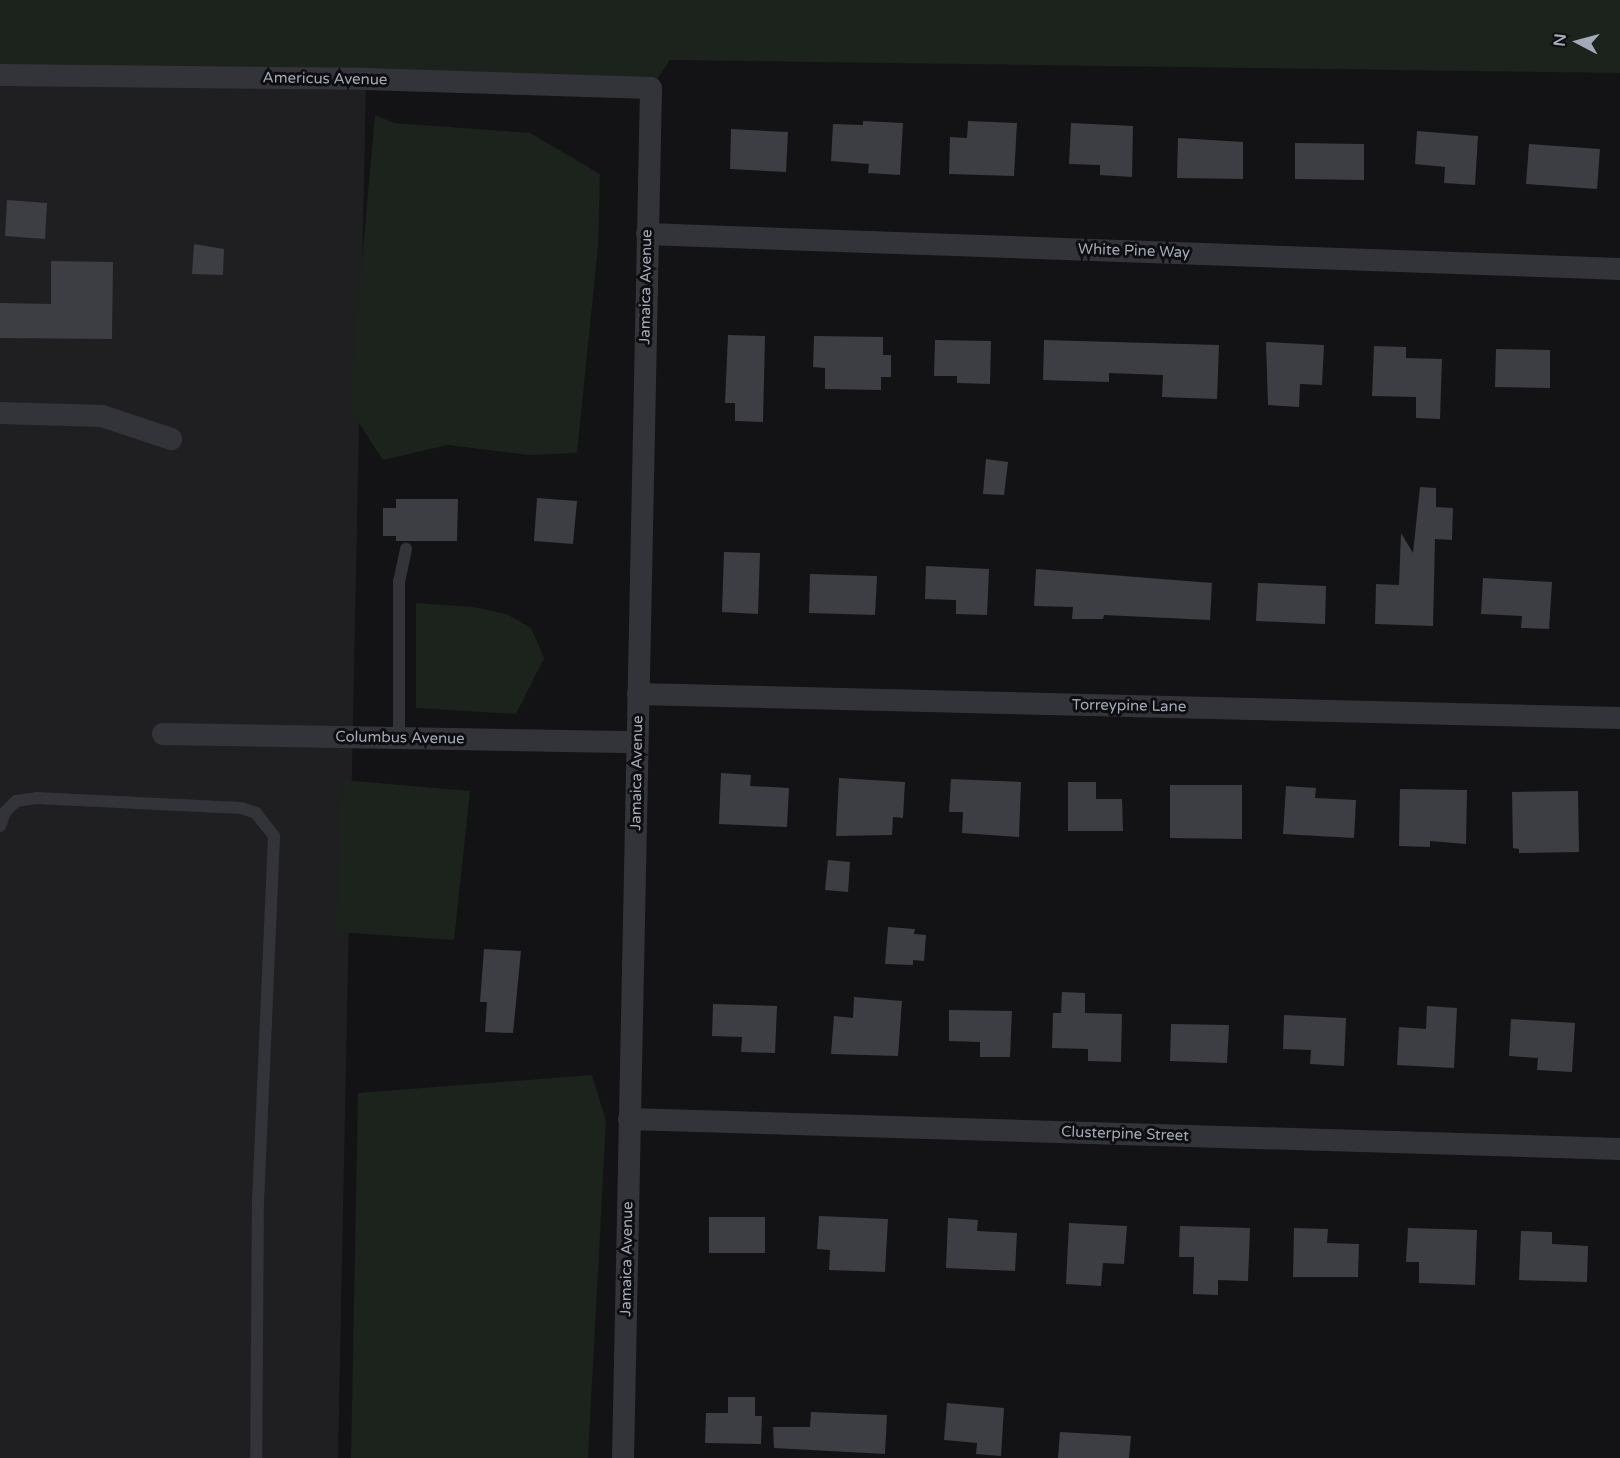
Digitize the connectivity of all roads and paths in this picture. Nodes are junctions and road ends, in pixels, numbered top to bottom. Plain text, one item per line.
1 (0, 75) edge
2 (651, 88) joint
3 (647, 234) junction
4 (1620, 269) edge
5 (0, 413) edge
6 (171, 439) dead end
7 (405, 549) dead end
8 (638, 694) junction
9 (1620, 718) edge
10 (163, 734) dead end
11 (399, 738) junction
12 (637, 742) junction
13 (0, 826) edge
14 (629, 1119) junction
15 (1620, 1149) edge
16 (256, 1458) edge
17 (622, 1458) edge

1 - 2 street, Americus Avenue
2 - 3 street, Jamaica Avenue
3 - 4 street, White Pine Way
3 - 8 street, Jamaica Avenue
5 - 6 street
7 - 11 lane
8 - 9 street, Torreypine Lane
8 - 12 street, Jamaica Avenue
10 - 11 street, Columbus Avenue
11 - 12 street, Columbus Avenue
12 - 14 street, Jamaica Avenue
13 - 16 lane
14 - 15 street, Clusterpine Street
14 - 17 street, Jamaica Avenue

